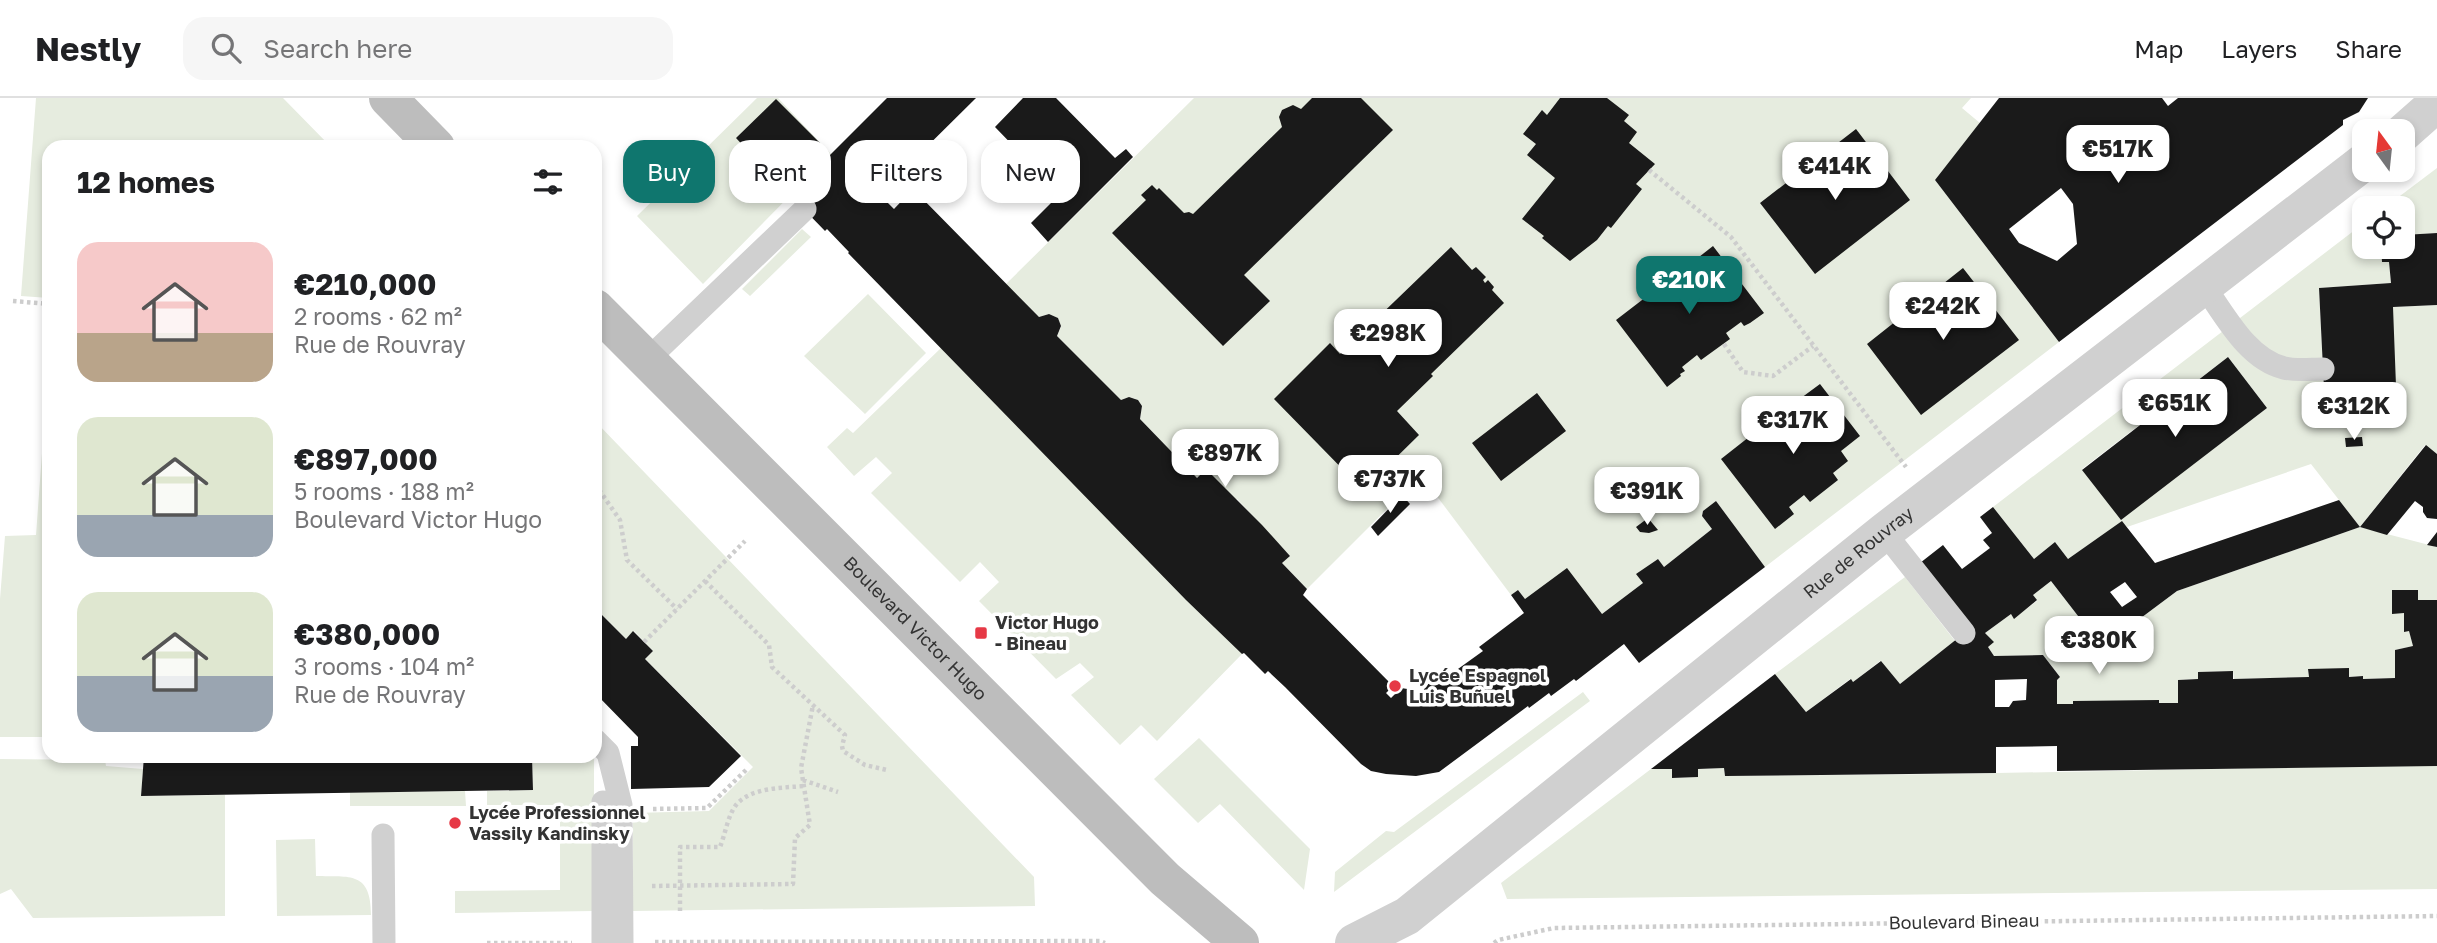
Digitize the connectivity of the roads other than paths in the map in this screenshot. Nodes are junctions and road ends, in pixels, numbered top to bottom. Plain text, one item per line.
1 (388, 98) edge
2 (2437, 103) edge
3 (2415, 122) edge
4 (429, 140) edge
5 (2352, 171) edge
6 (805, 209) dead end
7 (2204, 286) junction
8 (602, 314) edge
9 (647, 360) junction
10 (2323, 369) dead end
11 (1884, 533) junction
12 (1964, 634) dead end
13 (602, 747) edge
14 (612, 805) junction
15 (383, 835) dead end
16 (384, 943) edge
17 (603, 943) edge
18 (621, 943) edge
19 (1240, 943) edge
20 (1354, 943) edge

1 - 4 street
2 - 3 street
5 - 7 street, Rue de Rouvray
6 - 9 lane
7 - 10 lane
7 - 11 street, Rue de Rouvray
8 - 9 street, Boulevard Victor Hugo
9 - 19 street, Boulevard Victor Hugo
11 - 12 lane
11 - 20 street, Rue de Rouvray
13 - 14 lane
14 - 17 lane
14 - 18 lane
15 - 16 lane

